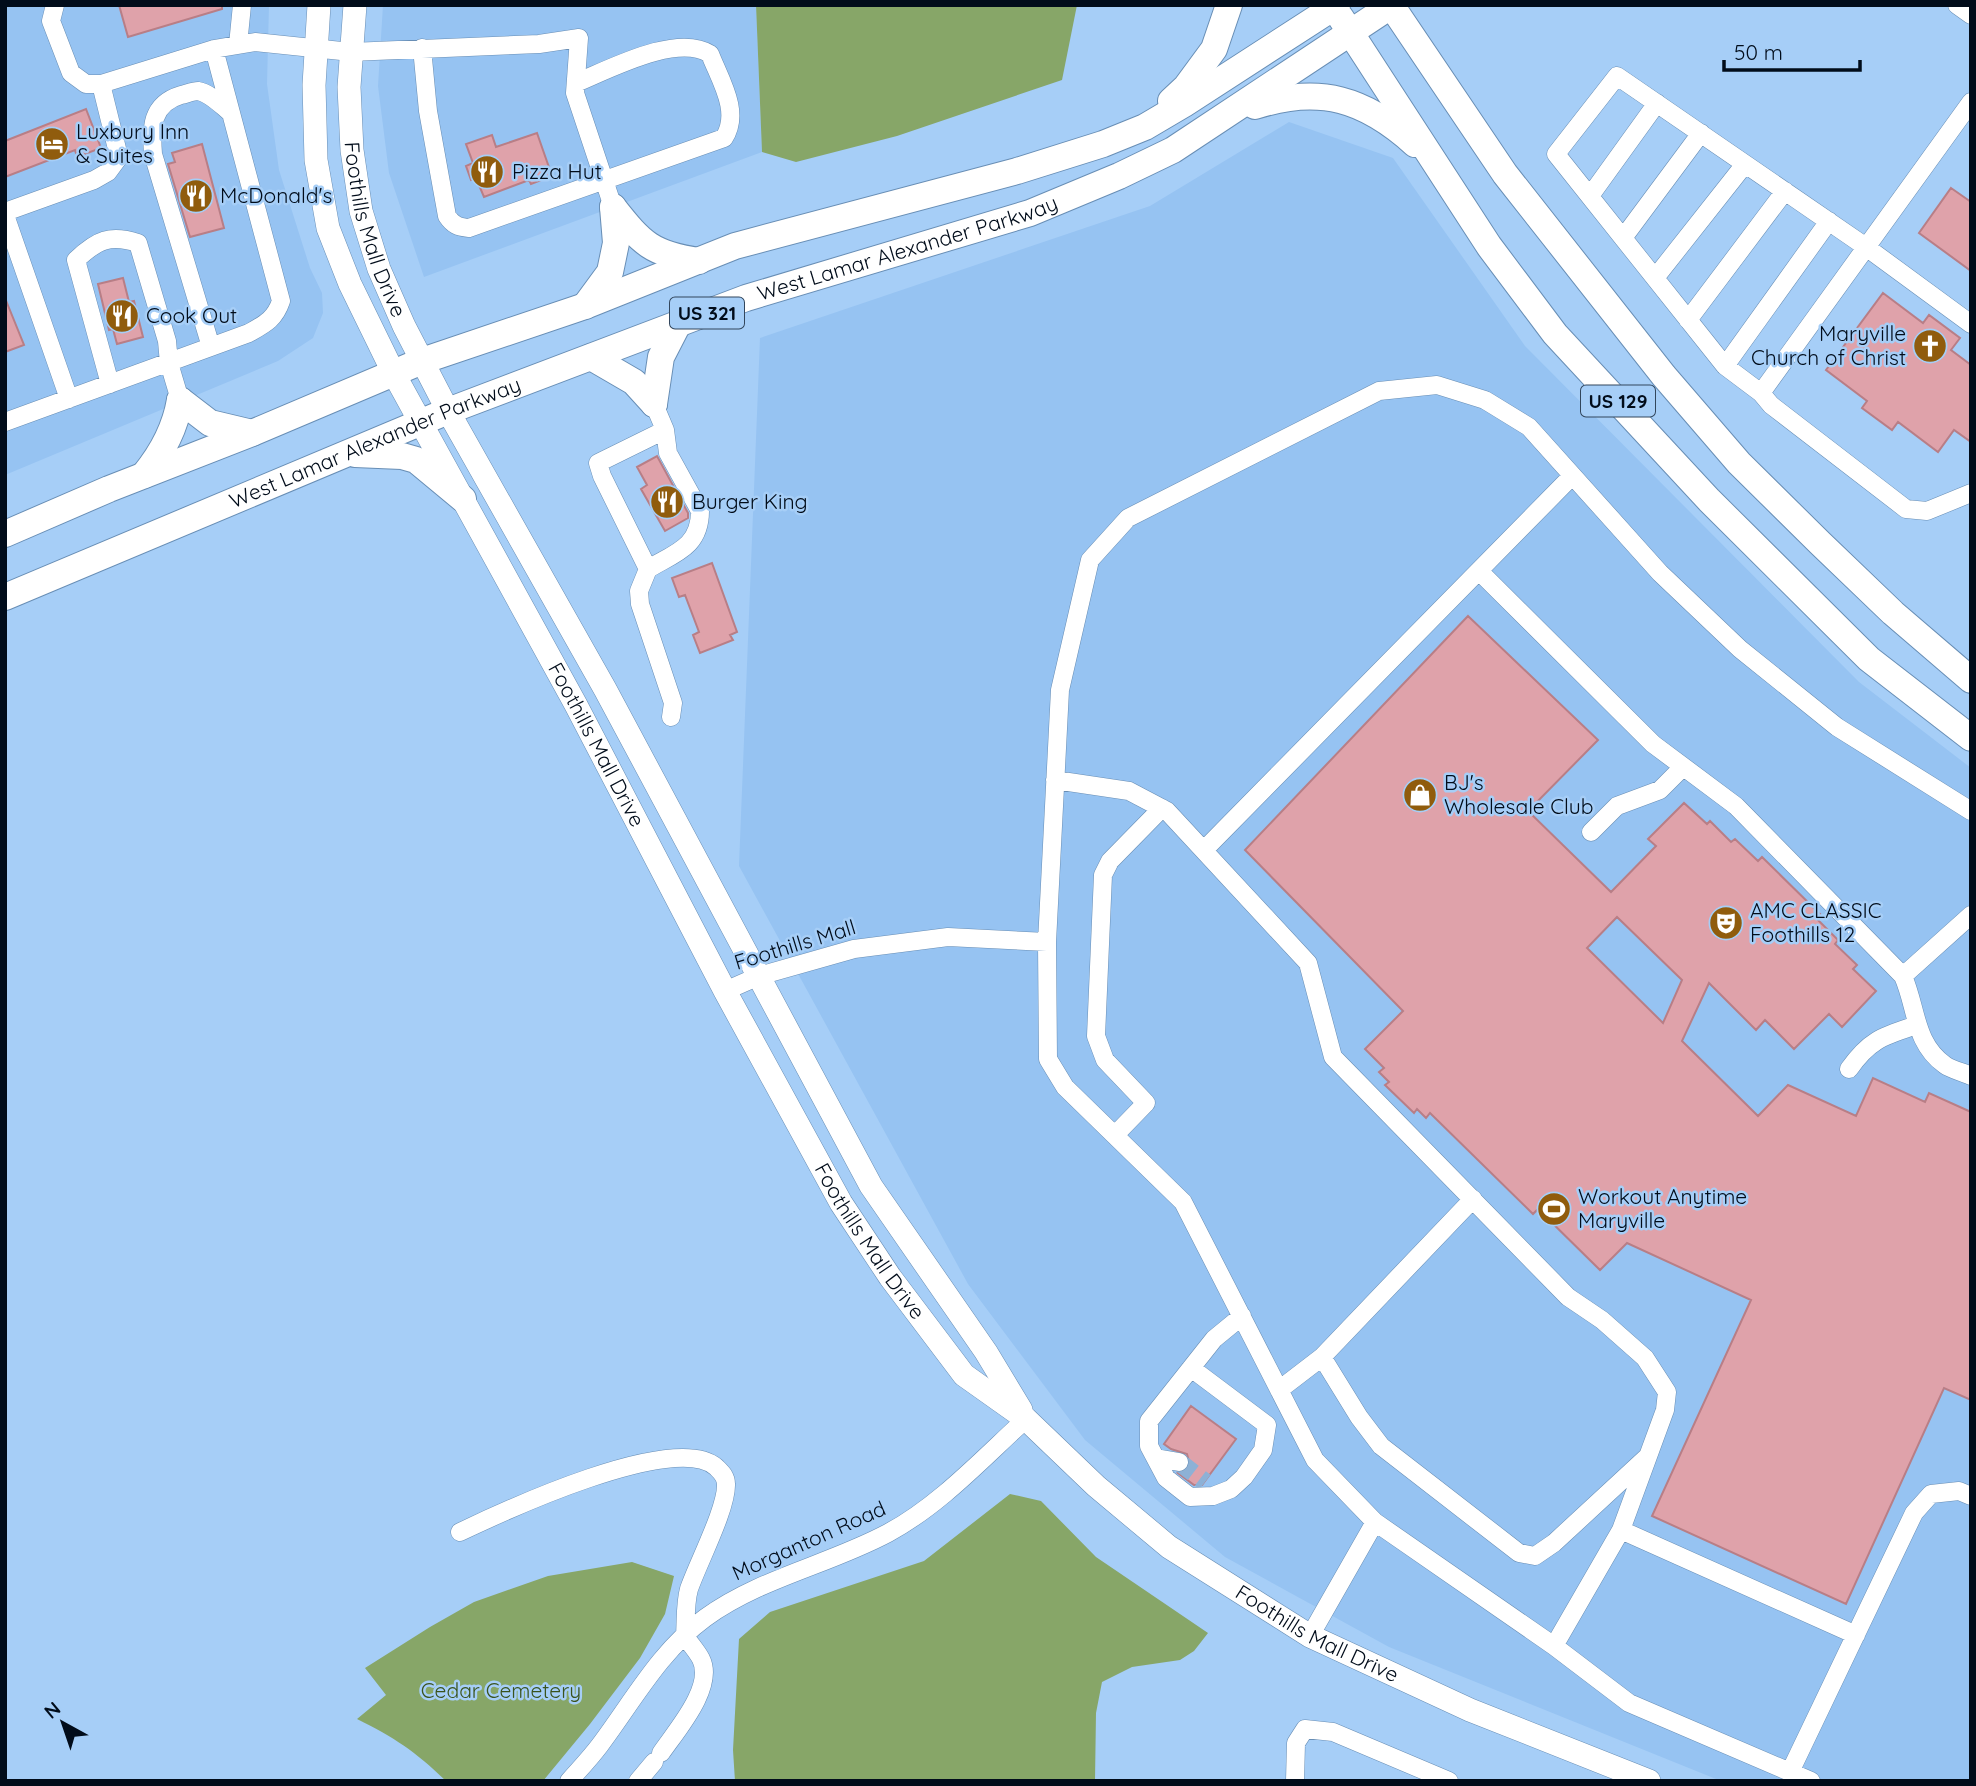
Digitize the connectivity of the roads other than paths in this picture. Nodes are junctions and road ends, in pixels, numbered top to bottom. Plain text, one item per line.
1 (55, 5) edge
2 (242, 5) edge
3 (319, 5) edge
4 (355, 5) edge
5 (1229, 5) edge
6 (1391, 5) edge
7 (1957, 5) edge
8 (1334, 6) edge
9 (1971, 15) edge
10 (1352, 33) junction
11 (238, 45) junction
12 (316, 48) junction
13 (422, 48) junction
14 (214, 49) junction
15 (351, 52) junction
16 (101, 83) junction
17 (576, 83) junction
18 (1971, 102) edge
19 (1657, 103) junction
20 (231, 113) junction
21 (1230, 114) junction
22 (1145, 127) junction
23 (1701, 134) junction
24 (1435, 162) junction
25 (1745, 164) junction
26 (604, 180) junction
27 (1785, 191) junction
28 (1590, 196) junction
29 (613, 207) junction
30 (5, 214) edge
31 (1829, 221) junction
32 (1623, 237) junction
33 (1866, 247) junction
34 (699, 261) junction
35 (1655, 278) junction
36 (584, 306) junction
37 (1689, 320) junction
38 (678, 324) junction
39 (1971, 324) edge
40 (211, 347) junction
41 (591, 357) junction
42 (422, 361) junction
43 (169, 363) junction
44 (1725, 366) junction
45 (394, 374) junction
46 (110, 384) junction
47 (1761, 393) junction
48 (69, 399) junction
49 (180, 400) junction
50 (654, 404) junction
51 (448, 411) junction
52 (5, 422) edge
53 (422, 422) junction
54 (665, 430) junction
55 (252, 433) junction
56 (346, 454) junction
57 (144, 475) junction
58 (1572, 476) junction
59 (1970, 495) edge
60 (463, 499) junction
61 (5, 534) edge
62 (648, 569) junction
63 (1479, 571) junction
64 (5, 596) edge
65 (1971, 680) edge
66 (671, 717) dead end
67 (1971, 738) edge
68 (1683, 767) junction
69 (1055, 780) junction
70 (1162, 808) junction
71 (1971, 811) edge
72 (1591, 832) dead end
73 (1204, 850) junction
74 (1971, 915) edge
75 (1047, 942) junction
76 (758, 976) junction
77 (1903, 976) junction
78 (725, 991) junction
79 (1917, 1024) junction
80 (1849, 1069) dead end
81 (1971, 1076) edge
82 (1115, 1135) junction
83 (1473, 1199) junction
84 (1242, 1316) junction
85 (1322, 1357) junction
86 (1191, 1368) junction
87 (1279, 1390) junction
88 (1291, 1412) junction
89 (1026, 1419) junction
90 (1267, 1425) junction
91 (1649, 1454) junction
92 (1156, 1458) junction
93 (1176, 1466) tunnel mouth
94 (1971, 1496) edge
95 (1375, 1521) junction
96 (1621, 1530) junction
97 (460, 1532) dead end
98 (1856, 1635) junction
99 (685, 1636) junction
100 (1310, 1636) junction
101 (1554, 1646) junction
102 (1790, 1772) junction
103 (569, 1781) edge
104 (638, 1781) edge
105 (1295, 1781) edge
106 (1449, 1781) edge
107 (1649, 1781) edge
108 (1811, 1781) edge

1 - 16 street
2 - 11 street
3 - 12 main road, Foothills Mall Drive
4 - 15 main road, Foothills Mall Drive
5 - 22 highway
6 - 10 highway, West Lamar Alexander Parkway / US 321
6 - 65 highway, US 129
7 - 9 street
8 - 10 highway, US 129
8 - 22 highway, West Lamar Alexander Parkway / US 321
10 - 21 highway, West Lamar Alexander Parkway / US 321
10 - 24 highway, US 129
11 - 12 street
11 - 14 street
12 - 15 street
12 - 45 main road, Foothills Mall Drive
13 - 15 street
13 - 17 street
13 - 26 street
14 - 16 street
14 - 20 street
15 - 42 main road, Foothills Mall Drive
16 - 30 street
17 - 26 street
17 - 26 street
18 - 33 street
19 - 23 street
19 - 28 street
19 - 28 street
20 - 40 street
20 - 40 street
21 - 24 highway
21 - 38 highway, West Lamar Alexander Parkway / US 321
22 - 34 highway, West Lamar Alexander Parkway / US 321
23 - 25 street
23 - 32 street
24 - 67 highway, US 129
25 - 27 street
25 - 35 street
26 - 29 street
27 - 31 street
27 - 37 street
28 - 32 street
29 - 34 highway
29 - 36 highway
30 - 48 street
31 - 33 street
31 - 44 street
32 - 35 street
33 - 39 street
33 - 47 street
34 - 36 highway, West Lamar Alexander Parkway / US 321
35 - 37 street
36 - 42 highway, West Lamar Alexander Parkway / US 321
37 - 44 street
38 - 41 highway, West Lamar Alexander Parkway / US 321
38 - 50 highway
40 - 43 street
41 - 50 highway
41 - 51 highway, West Lamar Alexander Parkway / US 321
42 - 45 highway, West Lamar Alexander Parkway / US 321
42 - 51 main road, Foothills Mall Drive
43 - 46 street
43 - 46 street
43 - 49 street
44 - 47 street
45 - 53 main road, Foothills Mall Drive
45 - 55 highway, West Lamar Alexander Parkway / US 321
46 - 48 street
47 - 59 street
48 - 52 street
49 - 55 highway
49 - 57 highway
50 - 54 street
51 - 53 highway, West Lamar Alexander Parkway / US 321
51 - 76 main road, Foothills Mall Drive
53 - 56 highway, West Lamar Alexander Parkway / US 321
53 - 60 main road, Foothills Mall Drive
54 - 62 street
54 - 62 street
55 - 57 highway, West Lamar Alexander Parkway / US 321
56 - 60 highway
56 - 64 highway, West Lamar Alexander Parkway / US 321
57 - 61 highway, West Lamar Alexander Parkway / US 321
58 - 63 street
58 - 69 street
58 - 71 street
60 - 78 main road, Foothills Mall Drive
62 - 66 street
63 - 68 street
63 - 73 street
68 - 72 street
68 - 77 street
69 - 70 street
69 - 75 street
70 - 73 street
70 - 82 street
73 - 83 street
74 - 77 street
75 - 76 street, Foothills Mall
75 - 82 street
76 - 78 street, Foothills Mall
76 - 89 main road, Foothills Mall Drive
77 - 79 street
78 - 89 main road, Foothills Mall Drive
79 - 80 street
79 - 81 street
82 - 84 street
83 - 85 street
83 - 91 street
84 - 86 street
84 - 87 street
85 - 87 street
85 - 91 street
86 - 90 street
86 - 92 street
87 - 88 street
88 - 90 street
88 - 95 street
89 - 99 street, Morganton Road
89 - 100 main road, Foothills Mall Drive
90 - 92 street
91 - 96 street
92 - 93 street
94 - 98 street
95 - 100 street
95 - 101 street
96 - 98 street
96 - 101 street
97 - 99 street
98 - 102 street
99 - 103 street, Morganton Road
99 - 104 street
100 - 107 main road, Foothills Mall Drive
101 - 102 street
102 - 108 street
105 - 106 street

